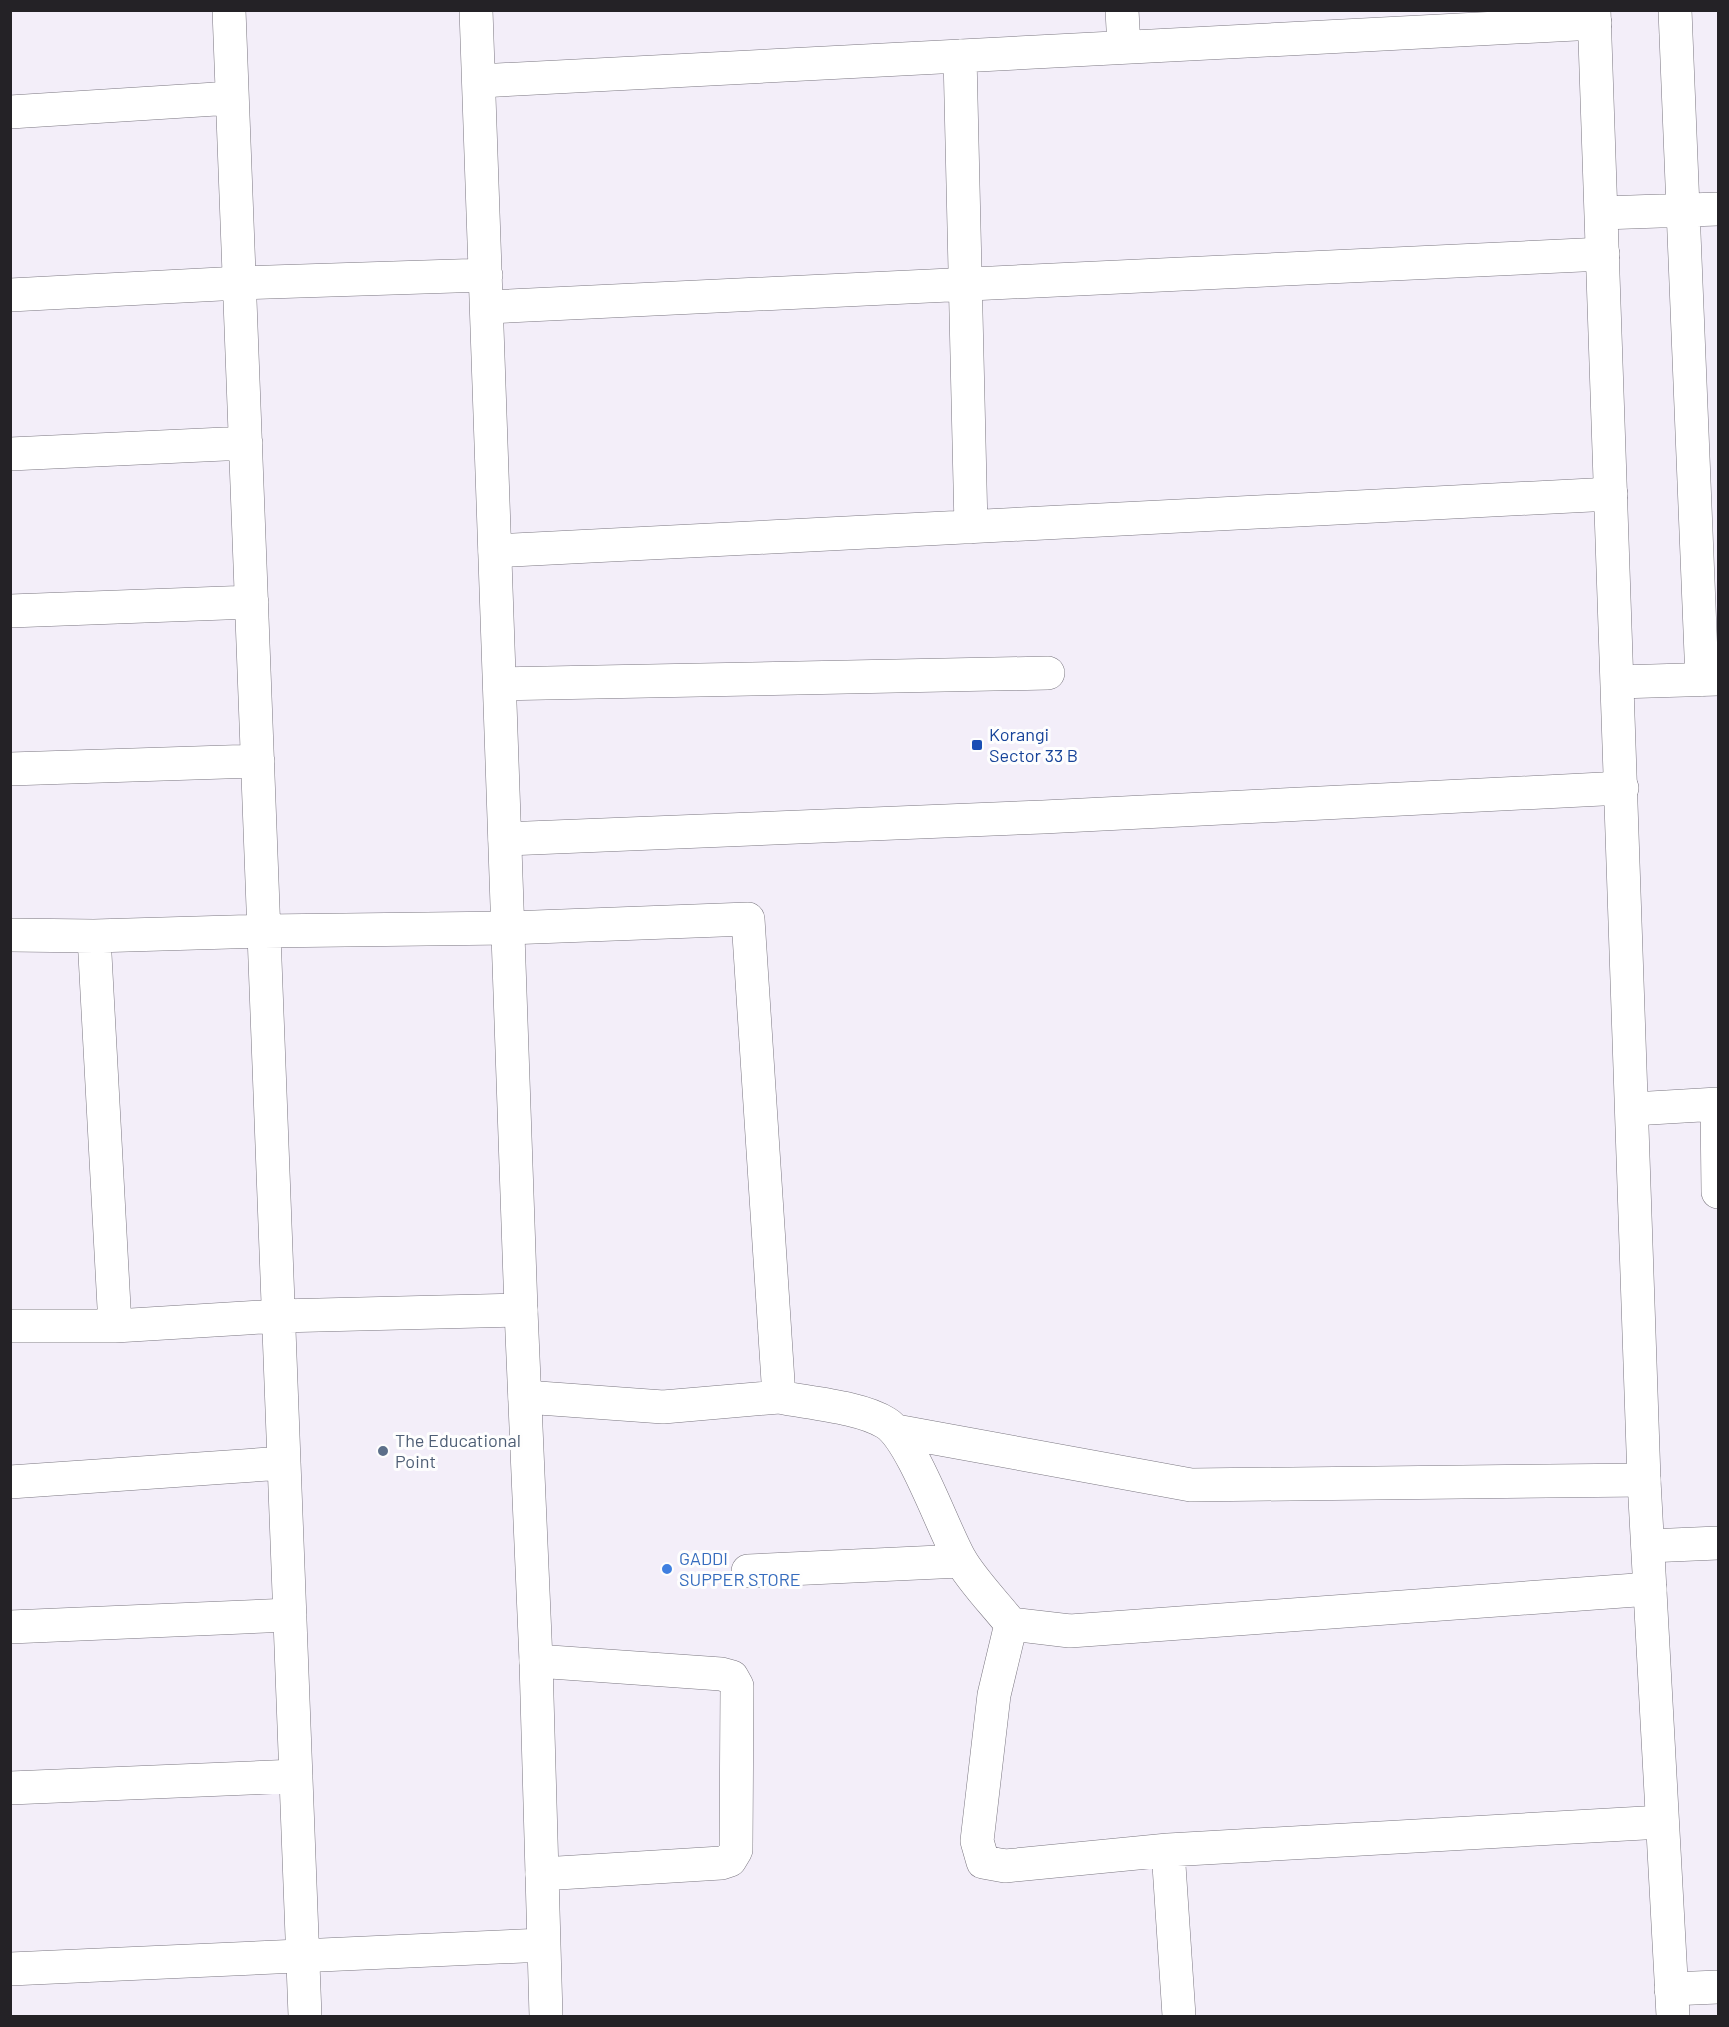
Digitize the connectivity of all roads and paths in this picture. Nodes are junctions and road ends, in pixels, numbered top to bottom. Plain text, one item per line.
1 (229, 10) edge
2 (476, 10) edge
3 (1122, 10) edge
4 (1675, 10) edge
5 (1594, 17) edge
6 (1124, 47) junction
7 (960, 56) junction
8 (478, 81) junction
9 (232, 98) junction
10 (10, 112) edge
11 (1719, 208) edge
12 (1683, 210) junction
13 (1602, 213) junction
14 (1603, 254) junction
15 (240, 283) junction
16 (966, 284) junction
17 (486, 291) junction
18 (10, 295) edge
19 (246, 443) junction
20 (10, 454) edge
21 (1611, 494) junction
22 (971, 527) junction
23 (495, 551) junction
24 (252, 602) junction
25 (10, 611) edge
26 (1048, 673) dead end
27 (1710, 679) edge
28 (1618, 682) junction
29 (500, 684) junction
30 (258, 761) junction
31 (10, 769) edge
32 (1622, 788) junction
33 (505, 839) junction
34 (508, 928) junction
35 (264, 931) junction
36 (10, 935) edge
37 (94, 936) junction
38 (1718, 1105) edge
39 (1633, 1109) junction
40 (1719, 1192) edge
41 (521, 1310) junction
42 (279, 1316) junction
43 (10, 1326) edge
44 (115, 1326) junction
45 (525, 1397) junction
46 (779, 1397) junction
47 (896, 1431) junction
48 (284, 1463) junction
49 (1644, 1480) junction
50 (10, 1482) edge
51 (1719, 1543) edge
52 (1648, 1546) junction
53 (961, 1561) junction
54 (747, 1571) dead end
55 (1650, 1589) junction
56 (290, 1615) junction
57 (1011, 1624) junction
58 (10, 1627) edge
59 (536, 1661) junction
60 (296, 1776) junction
61 (10, 1788) edge
62 (1662, 1822) junction
63 (1168, 1850) junction
64 (542, 1874) junction
65 (543, 1945) junction
66 (303, 1954) junction
67 (10, 1969) edge
68 (1719, 1987) edge
69 (1672, 2003) edge
70 (305, 2016) edge
71 (546, 2016) edge
72 (1179, 2016) edge

1 - 9 street
2 - 8 street
3 - 6 street
4 - 12 street
5 - 6 street
5 - 13 street
6 - 7 street
7 - 8 street
7 - 16 street
8 - 17 street
9 - 10 street
9 - 15 street
11 - 12 street
12 - 13 street
12 - 27 street
13 - 14 street
14 - 16 street
14 - 21 street
15 - 17 street
15 - 18 street
15 - 19 street
16 - 17 street
16 - 22 street
17 - 23 street
19 - 20 street
19 - 24 street
21 - 22 street
21 - 28 street
22 - 23 street
23 - 29 street
24 - 25 street
24 - 30 street
26 - 29 street
27 - 28 street
28 - 32 street
29 - 33 street
30 - 31 street
30 - 35 street
32 - 33 street
32 - 39 street
33 - 34 street
34 - 35 street
34 - 41 street
34 - 46 street
35 - 37 street
35 - 42 street
36 - 37 street
37 - 44 street
38 - 39 street
38 - 40 street
39 - 49 street
41 - 42 street
41 - 45 street
42 - 44 street
42 - 48 street
43 - 44 street
45 - 46 street
45 - 59 street
46 - 47 street
47 - 49 street
47 - 53 street
48 - 50 street
48 - 56 street
49 - 52 street
51 - 52 street
52 - 55 street
53 - 54 street
53 - 57 street
55 - 57 street
55 - 62 street
56 - 58 street
56 - 60 street
57 - 63 street
59 - 64 street
59 - 64 street
60 - 61 street
60 - 66 street
62 - 63 street
62 - 69 street
63 - 72 street
64 - 65 street
65 - 66 street
65 - 71 street
66 - 67 street
66 - 70 street
68 - 69 street

